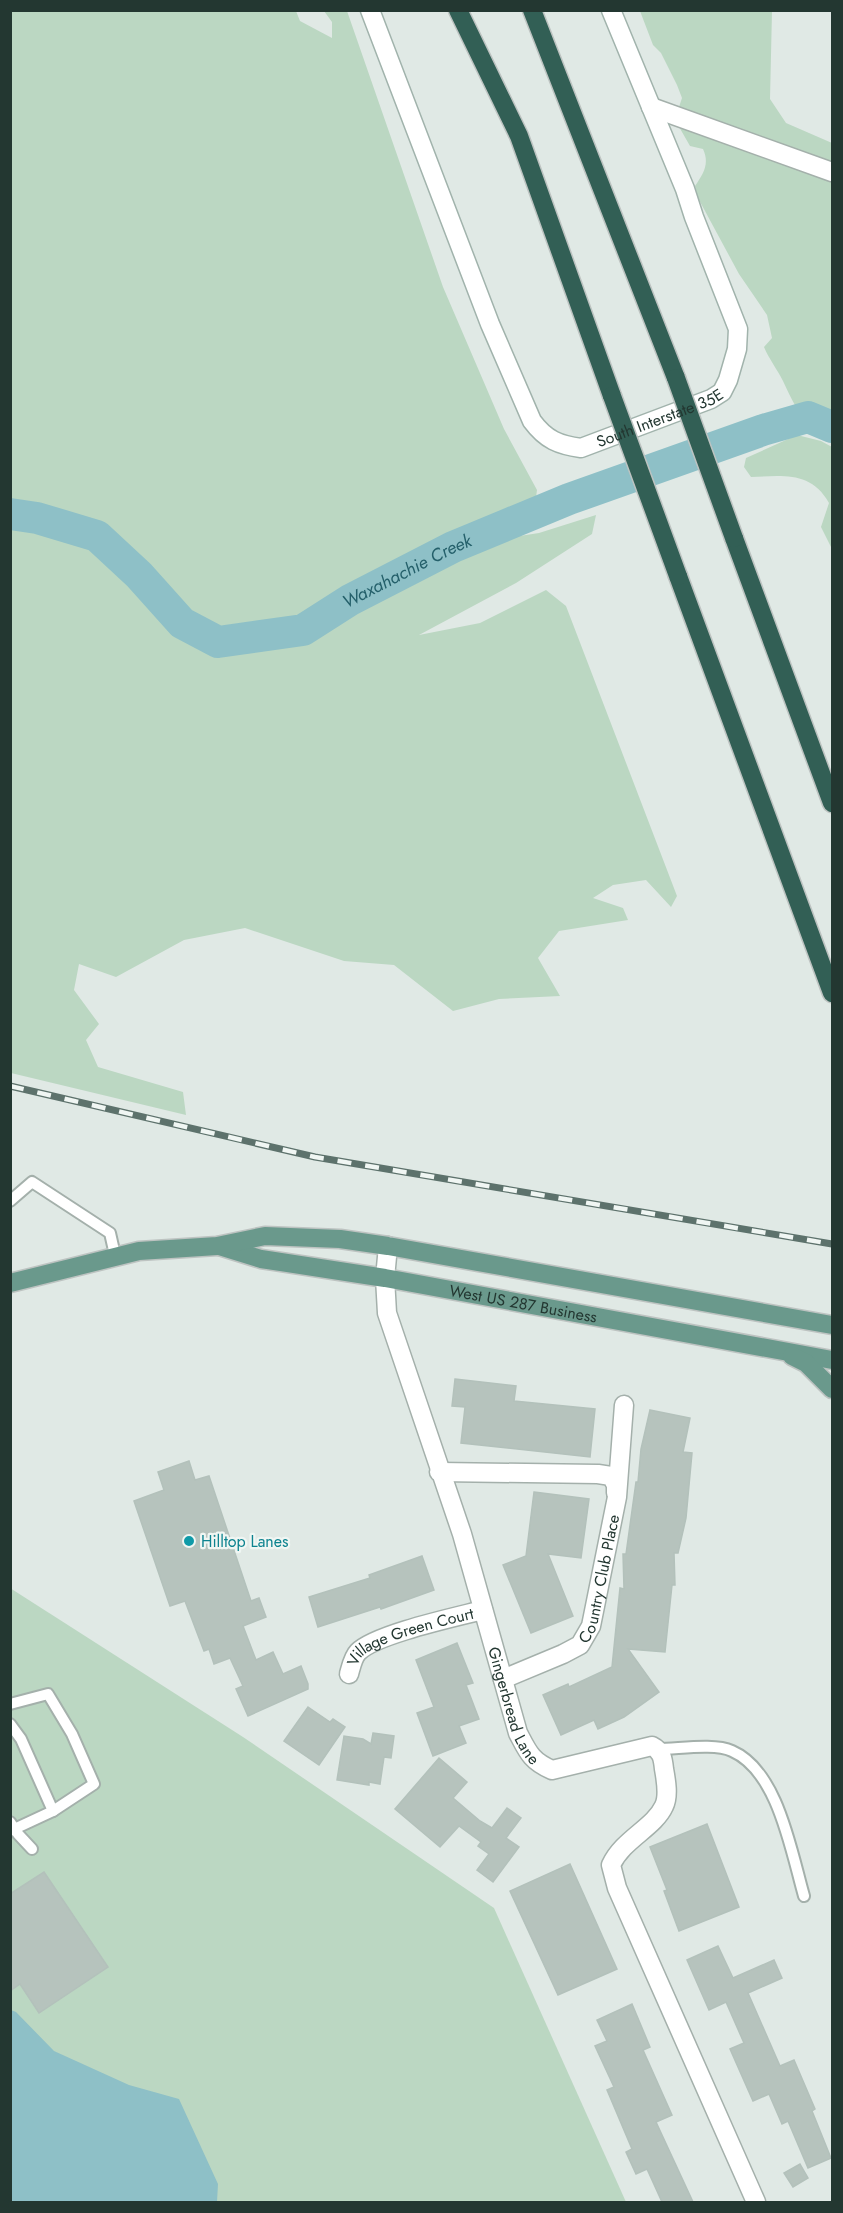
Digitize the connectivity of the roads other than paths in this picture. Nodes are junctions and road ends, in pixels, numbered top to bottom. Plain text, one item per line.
1 (370, 10) edge
2 (458, 10) edge
3 (524, 10) edge
4 (532, 10) edge
5 (611, 10) edge
6 (651, 107) junction
7 (572, 111) junction
8 (832, 172) edge
9 (832, 803) edge
10 (832, 993) edge
11 (10, 1201) edge
12 (217, 1246) junction
13 (388, 1246) junction
14 (116, 1255) junction
15 (385, 1278) junction
16 (10, 1283) edge
17 (832, 1325) edge
18 (774, 1348) junction
19 (832, 1360) edge
20 (832, 1389) edge
21 (624, 1405) dead end
22 (439, 1472) junction
23 (617, 1497) junction
24 (483, 1610) junction
25 (349, 1674) dead end
26 (503, 1679) junction
27 (10, 1704) edge
28 (10, 1724) edge
29 (658, 1749) junction
30 (53, 1811) junction
31 (12, 1828) edge
32 (32, 1848) dead end
33 (804, 1896) dead end
34 (756, 2202) edge

1 - 6 street, South Interstate 35E
2 - 10 highway, bridge
3 - 7 highway
4 - 7 highway
5 - 6 street, South Interstate 35E
6 - 8 street
7 - 9 highway, bridge
11 - 14 lane
12 - 13 main road, West US 287 Business
12 - 14 main road, West US 287 Business
12 - 15 main road, West US 287 Business
13 - 15 street, Gingerbread Lane
13 - 17 main road, West US 287 Business
14 - 16 main road, West US 287 Business
15 - 18 main road, West US 287 Business
15 - 22 street, Gingerbread Lane
18 - 19 main road, West US 287 Business
18 - 20 main road
21 - 23 street, Country Club Place
22 - 23 street, Country Club Place
22 - 24 street, Gingerbread Lane
23 - 26 street, Country Club Place
24 - 25 street, Village Green Court
24 - 26 street, Gingerbread Lane
26 - 29 street, Gingerbread Lane
27 - 30 lane
28 - 30 lane
29 - 33 lane
29 - 34 street
30 - 31 lane
31 - 32 lane

